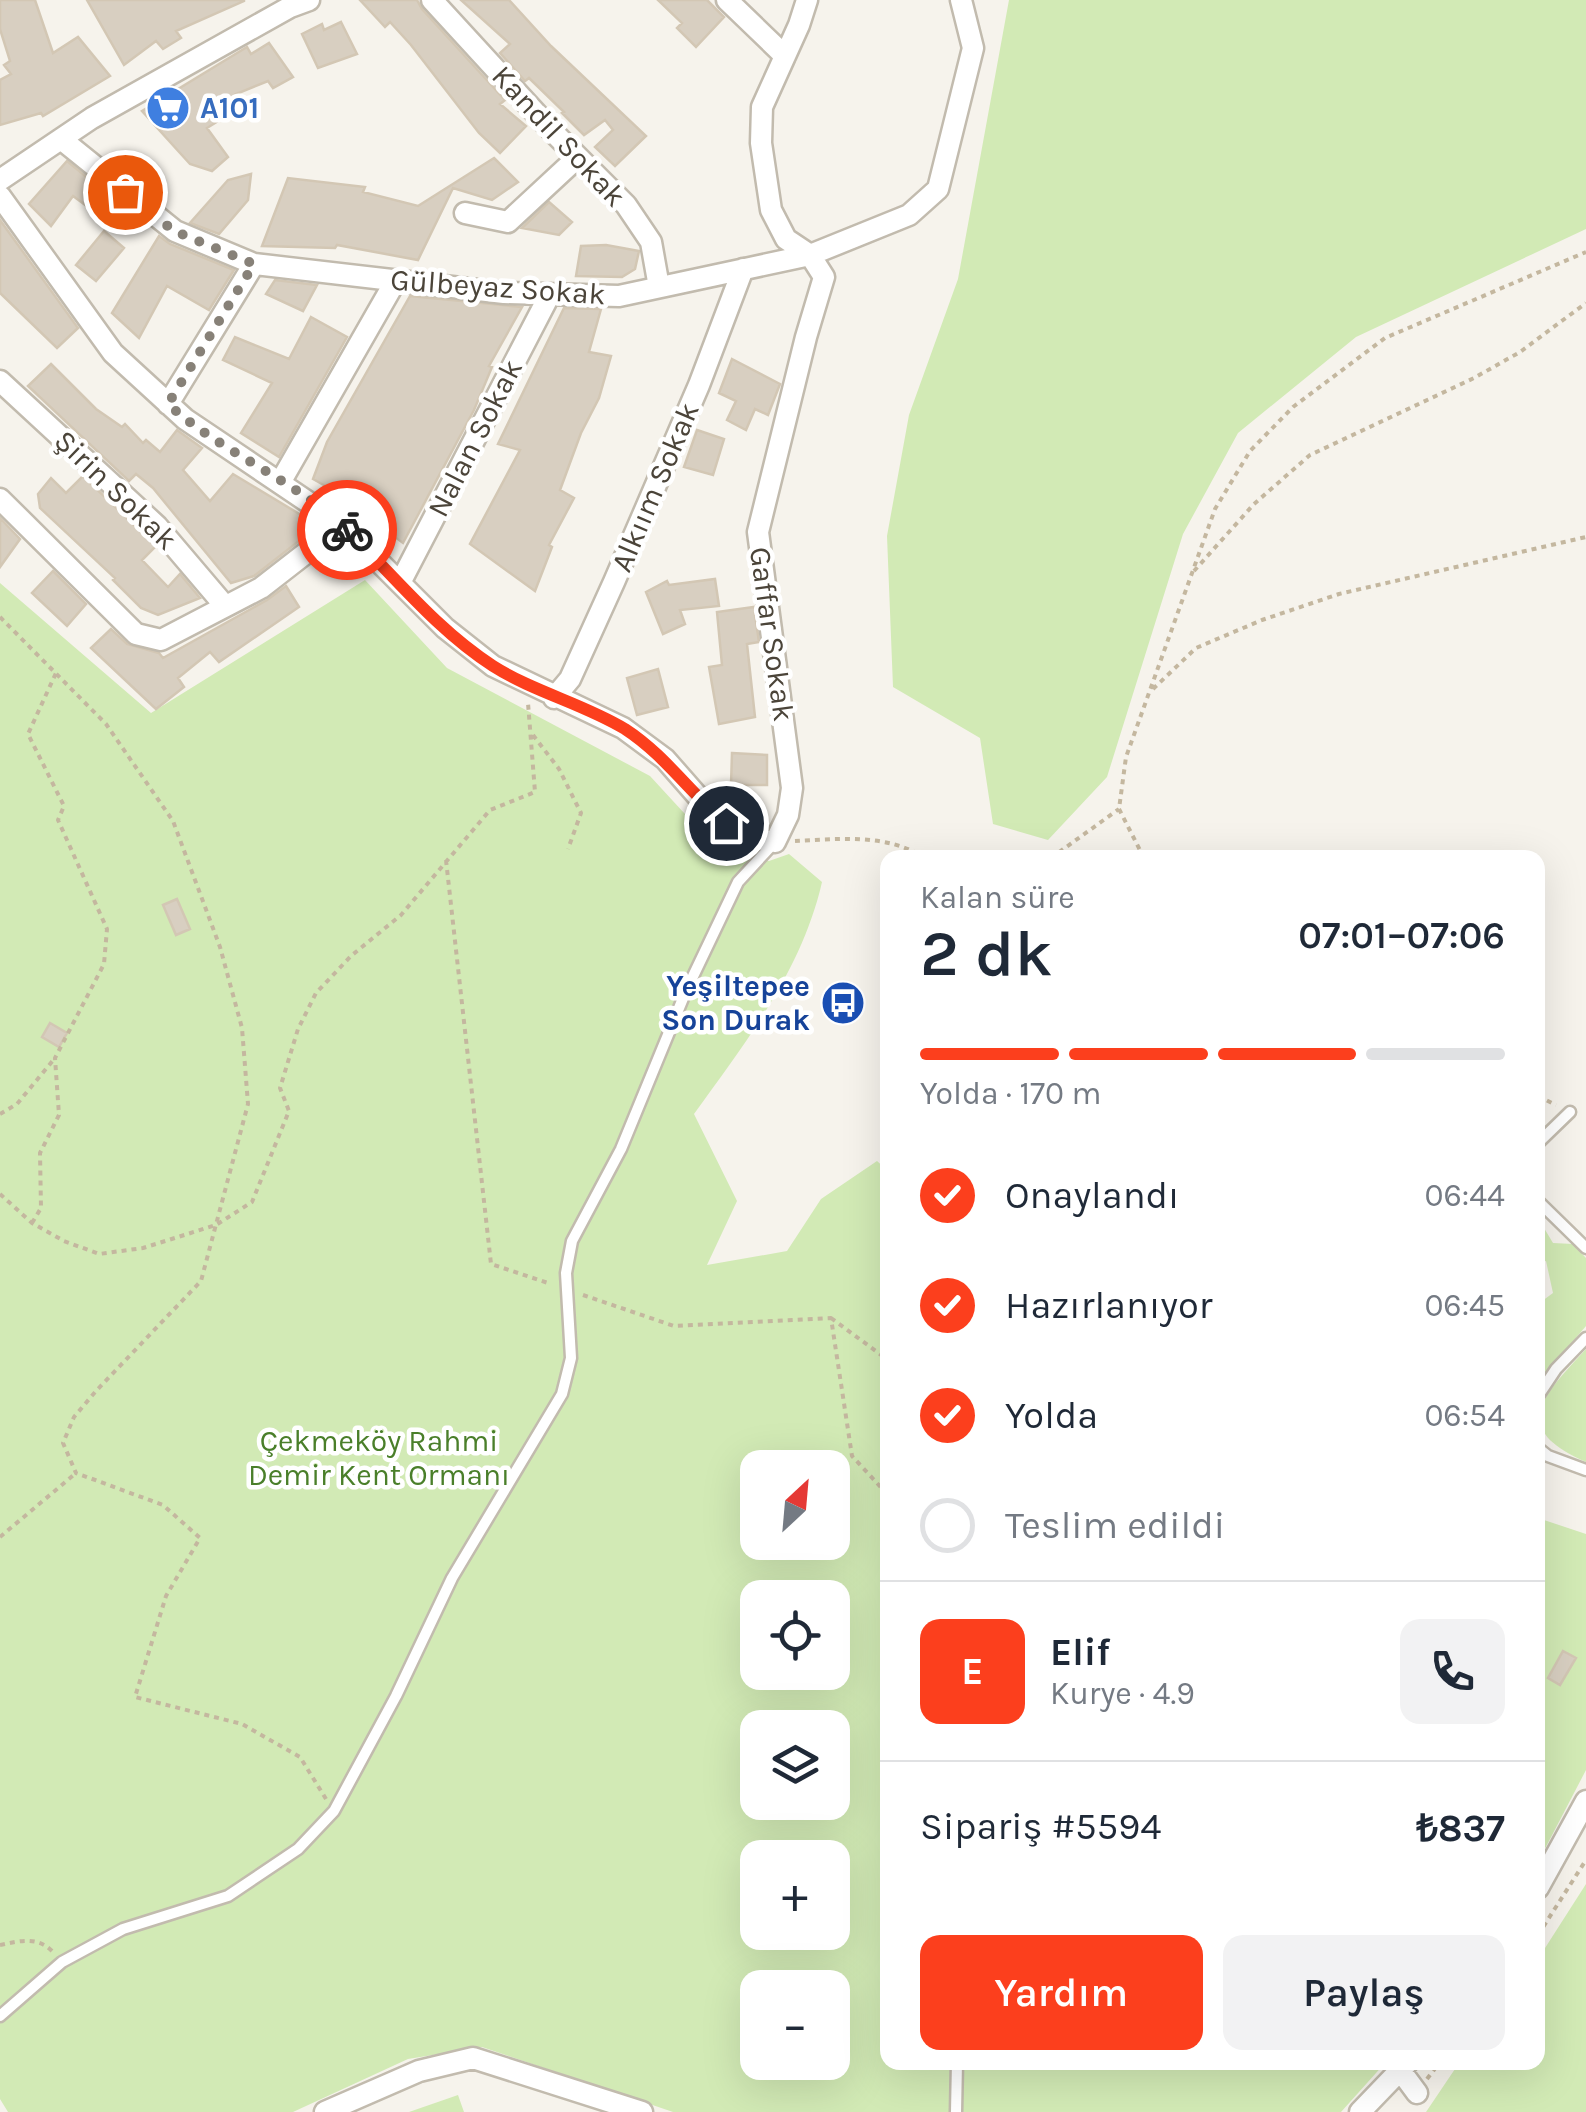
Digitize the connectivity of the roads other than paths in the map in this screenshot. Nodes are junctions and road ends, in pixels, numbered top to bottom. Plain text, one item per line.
1 (309, 0) edge
2 (432, 0) edge
3 (727, 0) edge
4 (807, 0) edge
5 (961, 0) edge
6 (785, 56) junction
7 (60, 139) junction
8 (578, 157) junction
9 (0, 180) edge
10 (0, 196) edge
11 (464, 213) dead end
12 (810, 255) junction
13 (254, 264) junction
14 (743, 269) junction
15 (396, 280) junction
16 (659, 287) junction
17 (550, 294) junction
18 (0, 381) edge
19 (168, 404) junction
20 (281, 481) junction
21 (0, 500) edge
22 (342, 525) junction
23 (400, 583) junction
24 (226, 606) junction
25 (554, 698) junction
26 (775, 842) junction
27 (1570, 1112) dead end
28 (1545, 1136) edge
29 (1545, 1208) edge
30 (1586, 1248) edge
31 (1586, 1338) edge
32 (1545, 1386) edge
33 (1545, 1454) edge
34 (1586, 1470) edge
35 (1586, 1800) edge
36 (1545, 1875) edge
37 (0, 2016) edge
38 (957, 2070) edge
39 (1400, 2070) edge
40 (1406, 2070) edge
41 (1417, 2092) dead end
42 (324, 2112) edge
43 (642, 2112) edge
44 (956, 2112) edge
45 (1360, 2112) edge

1 - 7 street
2 - 8 street, Kandil Sokak
3 - 6 street
4 - 6 street
5 - 12 street, Gülbeyaz Sokak
6 - 12 street
7 - 9 street
7 - 13 street, Gülbeyaz Sokak
8 - 11 street
8 - 16 street, Kandil Sokak
10 - 19 street
12 - 14 street, Gülbeyaz Sokak
12 - 26 street, Gaffar Sokak
13 - 15 street, Gülbeyaz Sokak
13 - 19 street
14 - 16 street, Gülbeyaz Sokak
14 - 25 street, Alkıım Sokak
15 - 17 street, Gülbeyaz Sokak
15 - 20 street
16 - 17 street, Gülbeyaz Sokak
17 - 23 street, Nalan Sokak
18 - 24 street, Şirin Sokak
19 - 20 street
20 - 22 street
21 - 24 street
22 - 23 street
22 - 24 street
23 - 25 street
25 - 26 street
26 - 37 lane
27 - 28 lane
29 - 30 lane
31 - 32 lane
33 - 34 lane
35 - 36 street
38 - 44 lane
39 - 45 street
40 - 41 street
42 - 43 street

